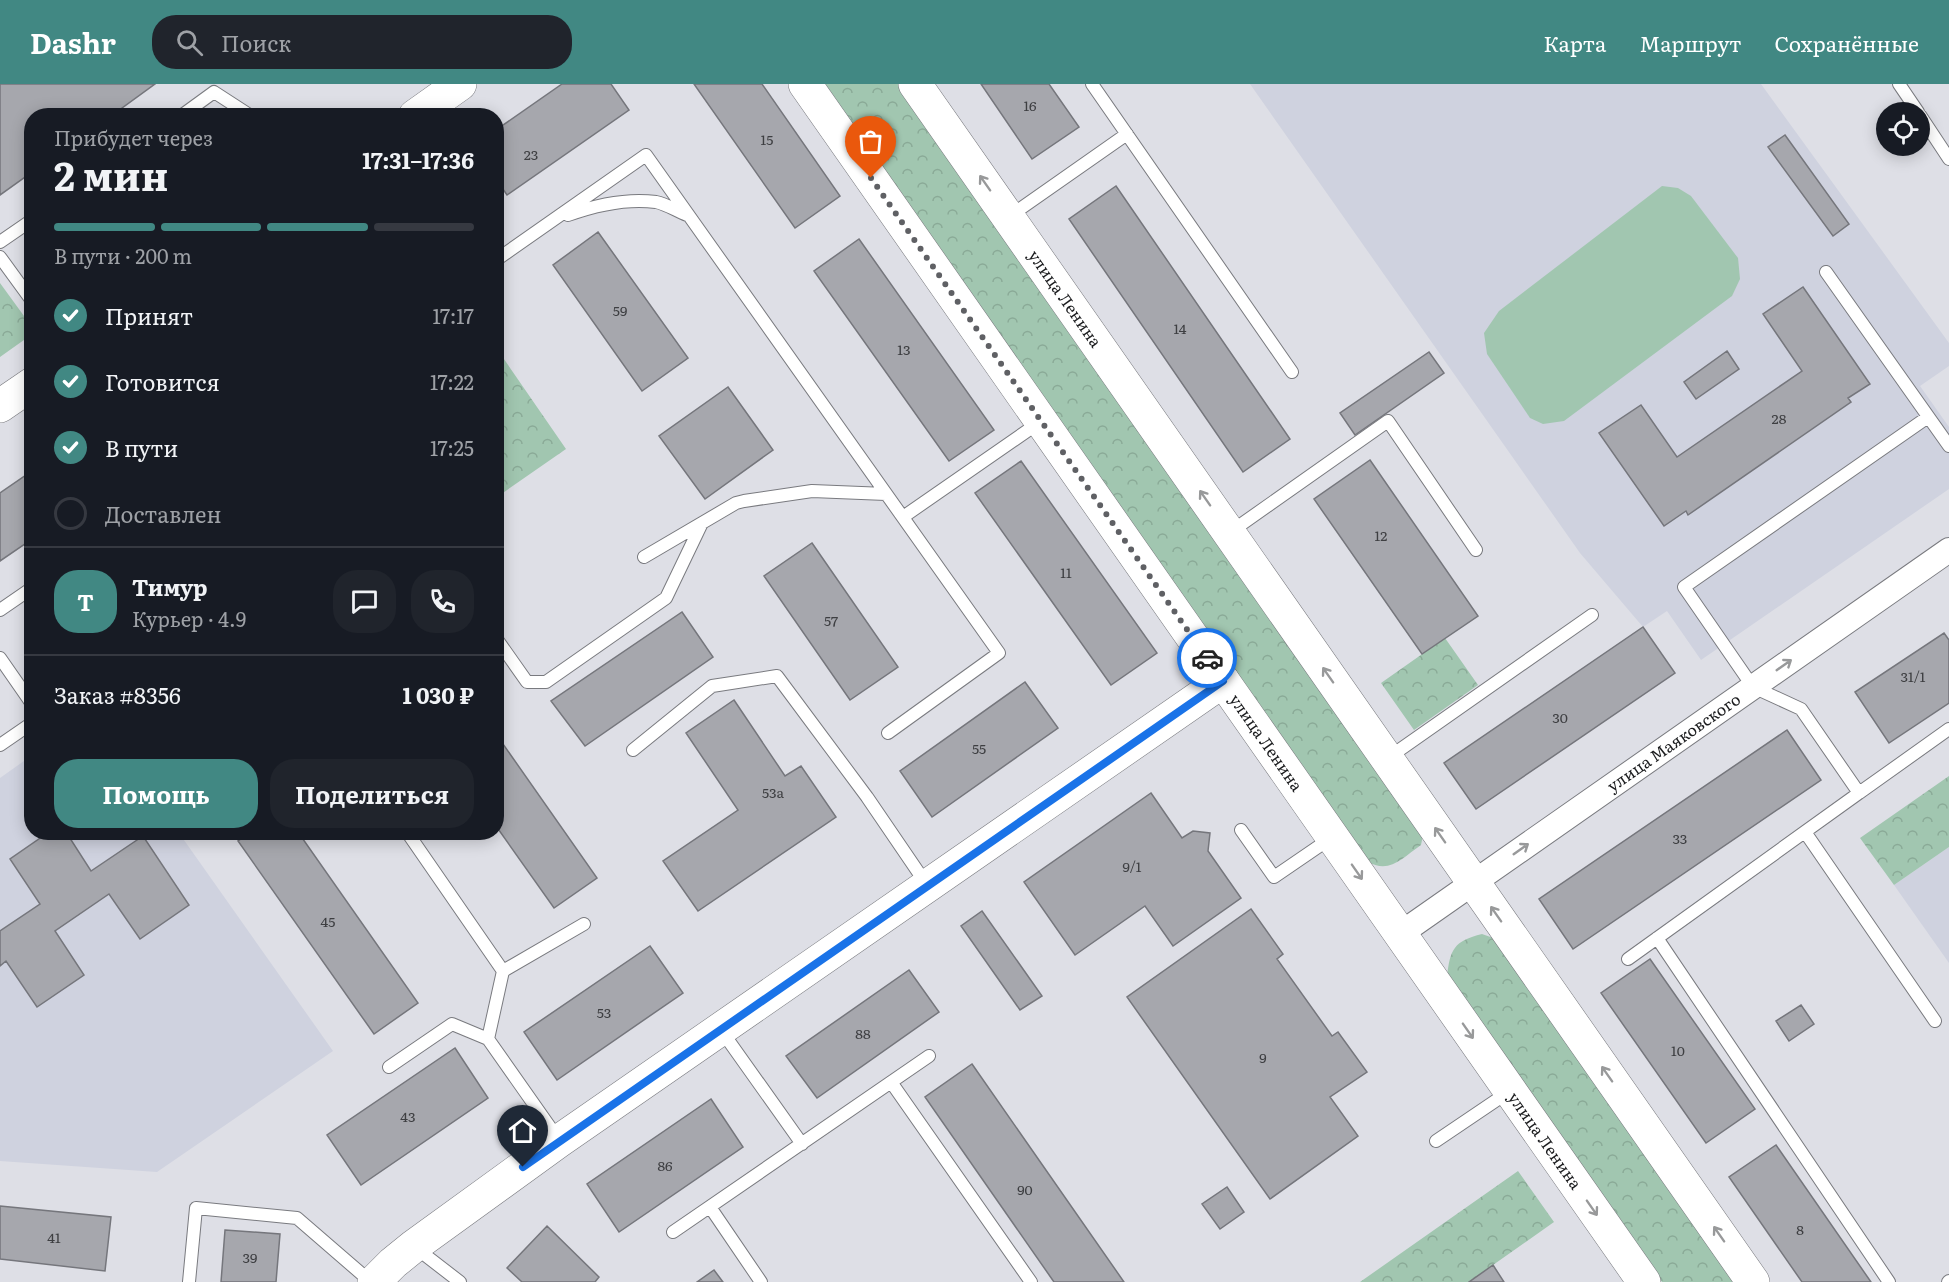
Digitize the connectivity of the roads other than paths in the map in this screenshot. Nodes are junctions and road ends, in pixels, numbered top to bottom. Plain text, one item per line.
1 (460, 84) edge
2 (805, 84) edge
3 (915, 84) edge
4 (1092, 84) edge
5 (1899, 84) edge
6 (1911, 102) edge
7 (192, 108) edge
8 (239, 108) edge
9 (426, 108) edge
10 (1930, 130) edge
11 (1127, 134) junction
12 (1949, 159) edge
13 (688, 215) junction
14 (1008, 217) junction
15 (551, 221) junction
16 (24, 226) edge
17 (0, 242) edge
18 (504, 254) edge
19 (0, 257) edge
20 (1826, 272) dead end
21 (24, 290) edge
22 (1292, 372) dead end
23 (24, 390) edge
24 (0, 406) edge
25 (1928, 417) junction
26 (1041, 421) junction
27 (1949, 446) edge
28 (886, 494) junction
29 (903, 518) junction
30 (702, 523) junction
31 (1229, 532) junction
32 (1476, 550) dead end
33 (1949, 550) edge
34 (644, 557) dead end
35 (24, 594) edge
36 (0, 610) edge
37 (1592, 615) dead end
38 (504, 649) edge
39 (0, 658) edge
40 (1223, 681) junction
41 (1753, 687) junction
42 (24, 692) edge
43 (24, 728) edge
44 (1949, 729) edge
45 (888, 733) dead end
46 (0, 745) edge
47 (633, 750) dead end
48 (1387, 758) junction
49 (1859, 793) junction
50 (1241, 830) dead end
51 (1805, 832) junction
52 (1332, 837) junction
53 (413, 840) edge
54 (1473, 883) junction
55 (928, 886) junction
56 (584, 924) dead end
57 (1400, 934) junction
58 (1657, 938) junction
59 (1628, 959) dead end
60 (503, 971) junction
61 (1935, 1021) dead end
62 (721, 1029) junction
63 (488, 1039) junction
64 (929, 1056) dead end
65 (389, 1067) dead end
66 (891, 1082) junction
67 (1510, 1090) junction
68 (1436, 1140) dead end
69 (559, 1141) junction
70 (802, 1143) junction
71 (710, 1207) junction
72 (673, 1232) dead end
73 (414, 1246) junction
74 (189, 1282) edge
75 (372, 1282) edge
76 (460, 1282) edge
77 (761, 1282) edge
78 (1031, 1282) edge
79 (1644, 1282) edge
80 (1753, 1282) edge
81 (1889, 1282) edge

1 - 9 main road
2 - 26 main road, улица Ленина
14 -> 3 main road, улица Ленина
4 - 11 lane
5 - 6 lane
7 - 8 lane
10 - 12 lane
11 - 14 lane
11 - 22 lane
13 - 15 lane
13 - 15 lane
13 - 28 lane
31 -> 14 main road, улица Ленина
15 - 18 lane
16 - 17 lane
19 - 21 lane
20 - 25 lane
23 - 24 main road
25 - 27 lane
25 - 41 lane
26 - 29 lane
26 - 40 main road, улица Ленина
28 - 29 lane
28 - 30 lane
29 - 45 lane
30 - 34 lane
30 - 38 lane
31 - 32 lane
48 -> 31 main road, улица Ленина
41 -> 33 street, улица Маяковского
35 - 36 lane
37 - 48 lane
39 - 42 lane
40 - 52 main road, улица Ленина
40 - 55 main road
41 - 49 lane
54 -> 41 street, улица Маяковского
43 - 46 lane
44 - 49 lane
47 - 55 lane
54 -> 48 main road, улица Ленина
49 - 51 lane
50 - 52 lane
51 - 58 lane
51 - 61 lane
52 -> 57 main road, улица Ленина
53 - 60 lane
54 - 57 street, улица Маяковского
80 -> 54 main road, улица Ленина
55 - 62 main road
56 - 60 lane
57 -> 67 main road, улица Ленина
58 - 59 lane
58 - 81 lane
60 - 63 lane
62 - 69 main road
62 - 70 lane
63 - 65 lane
63 - 69 lane
64 - 66 lane
66 - 70 lane
66 - 78 lane
67 - 68 lane
67 -> 79 main road, улица Ленина
69 - 73 main road
70 - 71 lane
71 - 72 lane
71 - 77 lane
73 - 75 main road
73 - 76 lane
74 - 75 lane

